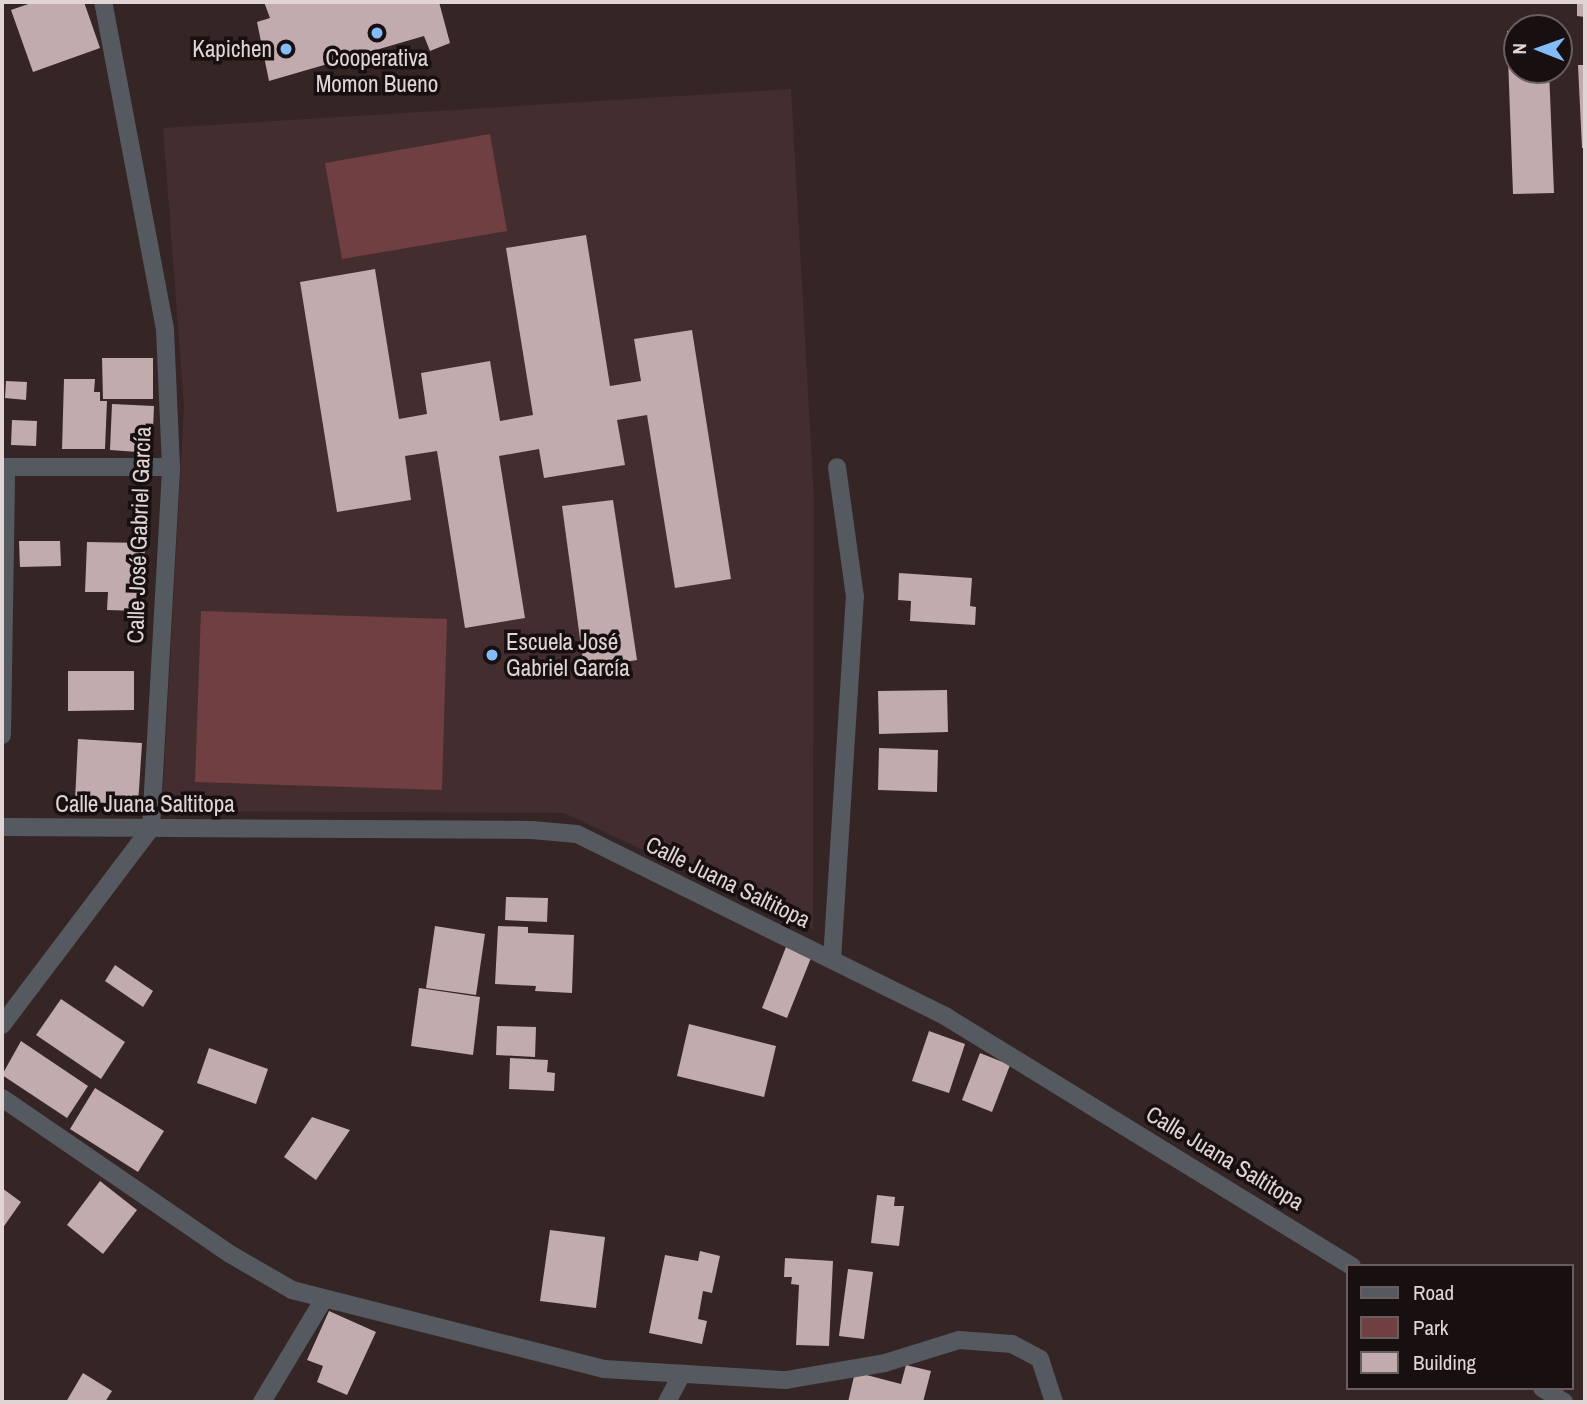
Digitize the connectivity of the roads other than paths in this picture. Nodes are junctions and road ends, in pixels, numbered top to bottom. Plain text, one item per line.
1 (103, 2) edge
2 (171, 467) junction
3 (837, 467) dead end
4 (4, 468) edge
5 (2, 735) edge
6 (2, 827) edge
7 (151, 828) junction
8 (832, 960) junction
9 (2, 1025) edge
10 (2, 1098) edge
11 (1349, 1264) edge
12 (324, 1299) junction
13 (682, 1374) junction
14 (1545, 1390) edge
15 (262, 1402) edge
16 (667, 1402) edge
17 (1054, 1402) edge
18 (1564, 1402) edge

1 - 2 street, Calle José Gabriel García
2 - 4 street
2 - 7 street, Calle José Gabriel García
3 - 8 street
4 - 5 street
6 - 7 street, Calle Juana Saltitopa
7 - 8 street, Calle Juana Saltitopa
7 - 9 street
8 - 11 street, Calle Juana Saltitopa
10 - 12 street
12 - 13 street
12 - 15 street
13 - 16 street
13 - 17 street
14 - 18 street

